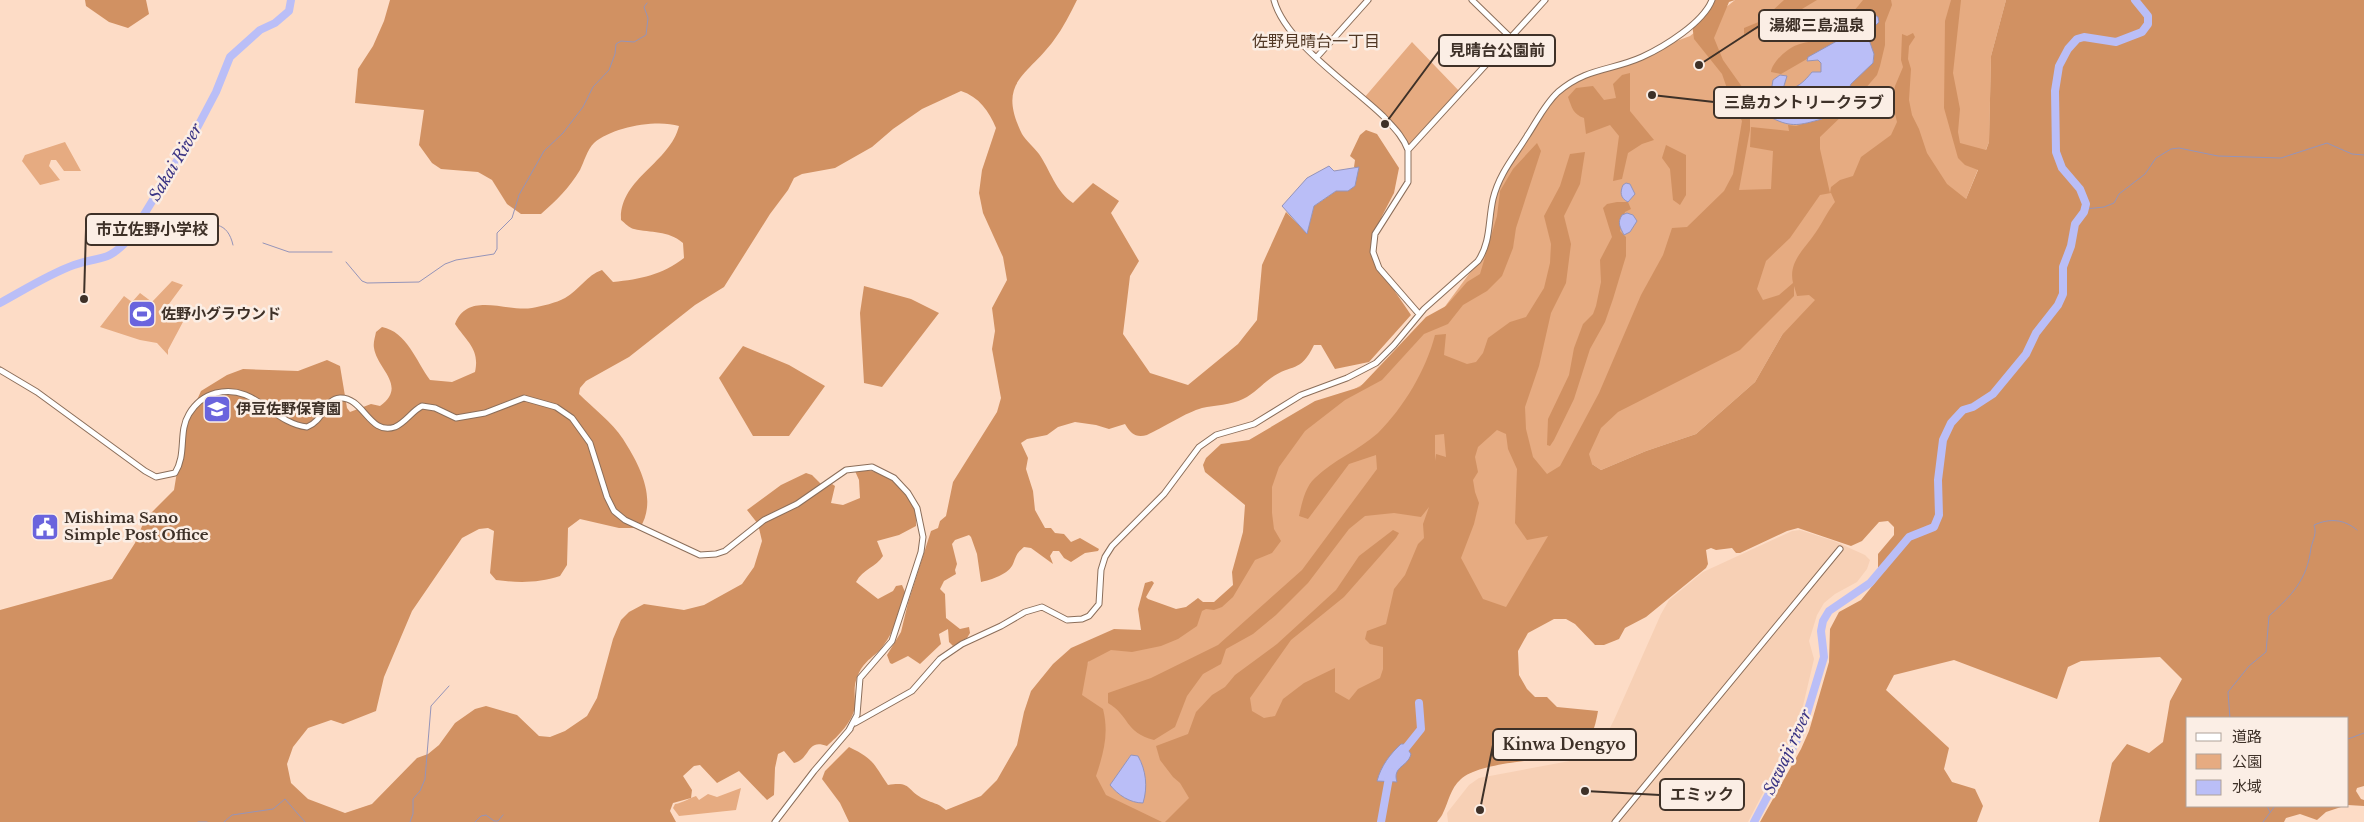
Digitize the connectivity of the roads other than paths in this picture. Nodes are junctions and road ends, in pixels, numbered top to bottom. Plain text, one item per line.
1 (1274, 0) edge
2 (1368, 0) edge
3 (1472, 0) edge
4 (1545, 0) edge
5 (1712, 0) edge
6 (1510, 38) junction
7 (1317, 58) junction
8 (1408, 150) junction
9 (1419, 314) junction
10 (0, 370) edge
11 (1840, 549) dead end
12 (849, 730) junction
13 (776, 822) edge
14 (1615, 822) edge

1 - 7 street
2 - 7 street
3 - 6 street
4 - 6 street
5 - 9 street
6 - 8 street
7 - 8 street
8 - 9 street
9 - 12 street
10 - 12 street
11 - 14 street
12 - 13 street

